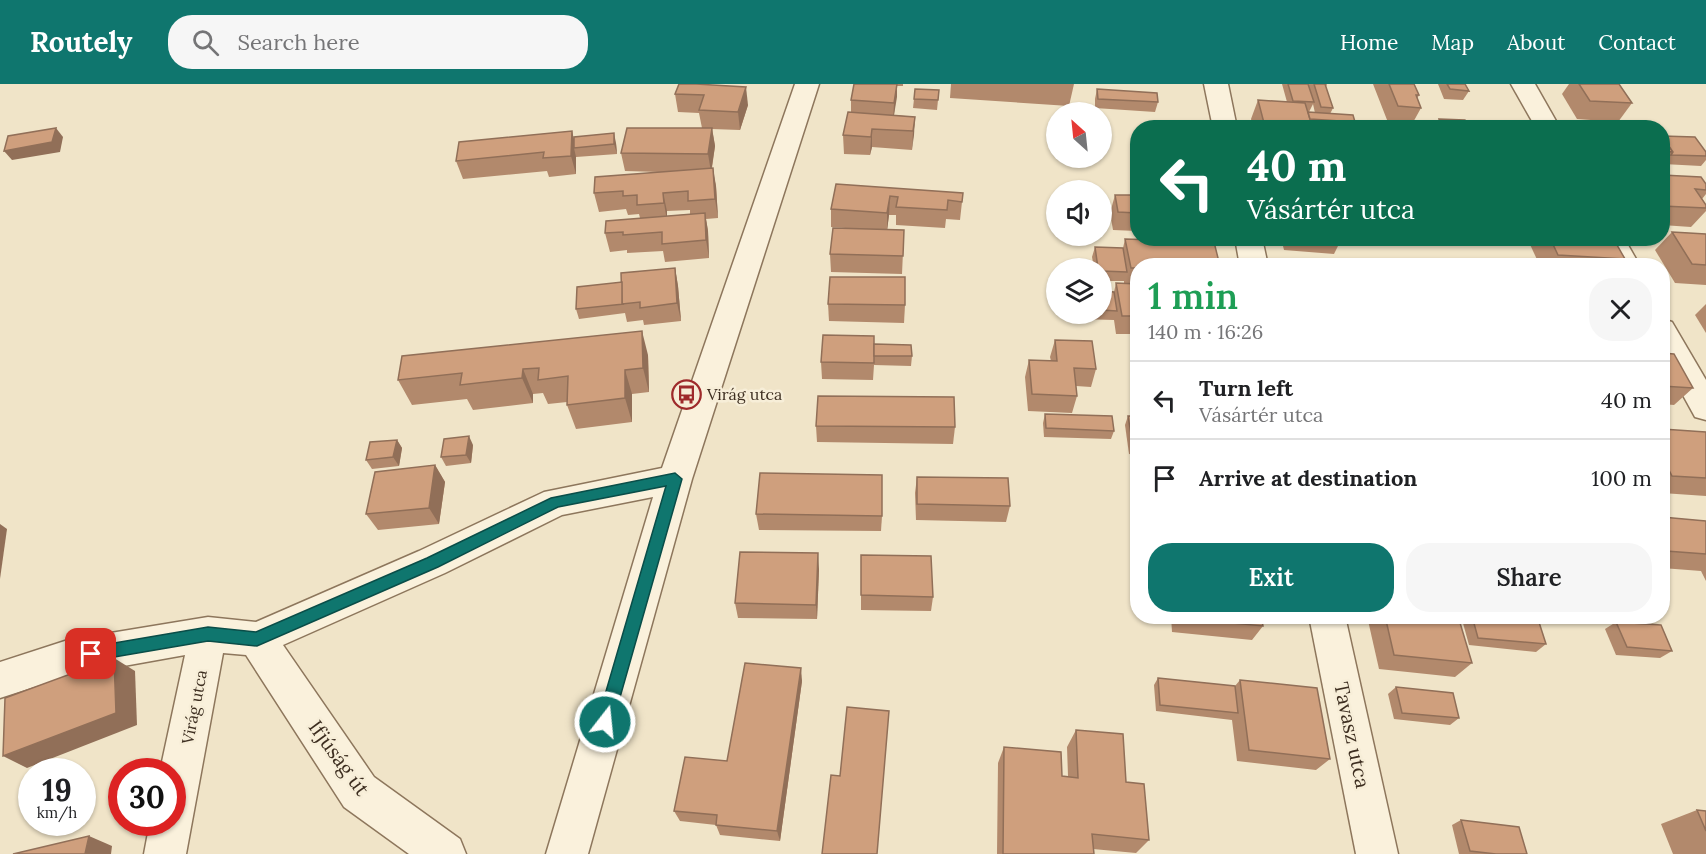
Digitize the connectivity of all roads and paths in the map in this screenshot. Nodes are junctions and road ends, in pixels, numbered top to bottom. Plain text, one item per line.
1 (807, 84) edge
2 (1216, 84) edge
3 (1523, 84) edge
4 (1223, 120) edge
5 (1543, 120) edge
6 (1670, 344) edge
7 (1706, 408) edge
8 (675, 479) junction
9 (1329, 624) edge
10 (208, 634) junction
11 (257, 639) junction
12 (0, 680) edge
13 (183, 758) edge
14 (168, 836) edge
15 (165, 854) edge
16 (445, 854) edge
17 (567, 854) edge
18 (1377, 854) edge

1 - 8 street
2 - 4 street
3 - 5 street
6 - 7 street
8 - 11 street
8 - 17 street
9 - 18 street, Tavasz utca
10 - 11 street
10 - 12 street
10 - 13 street, Virág utca
11 - 16 street, Ifjúság út
14 - 15 street

